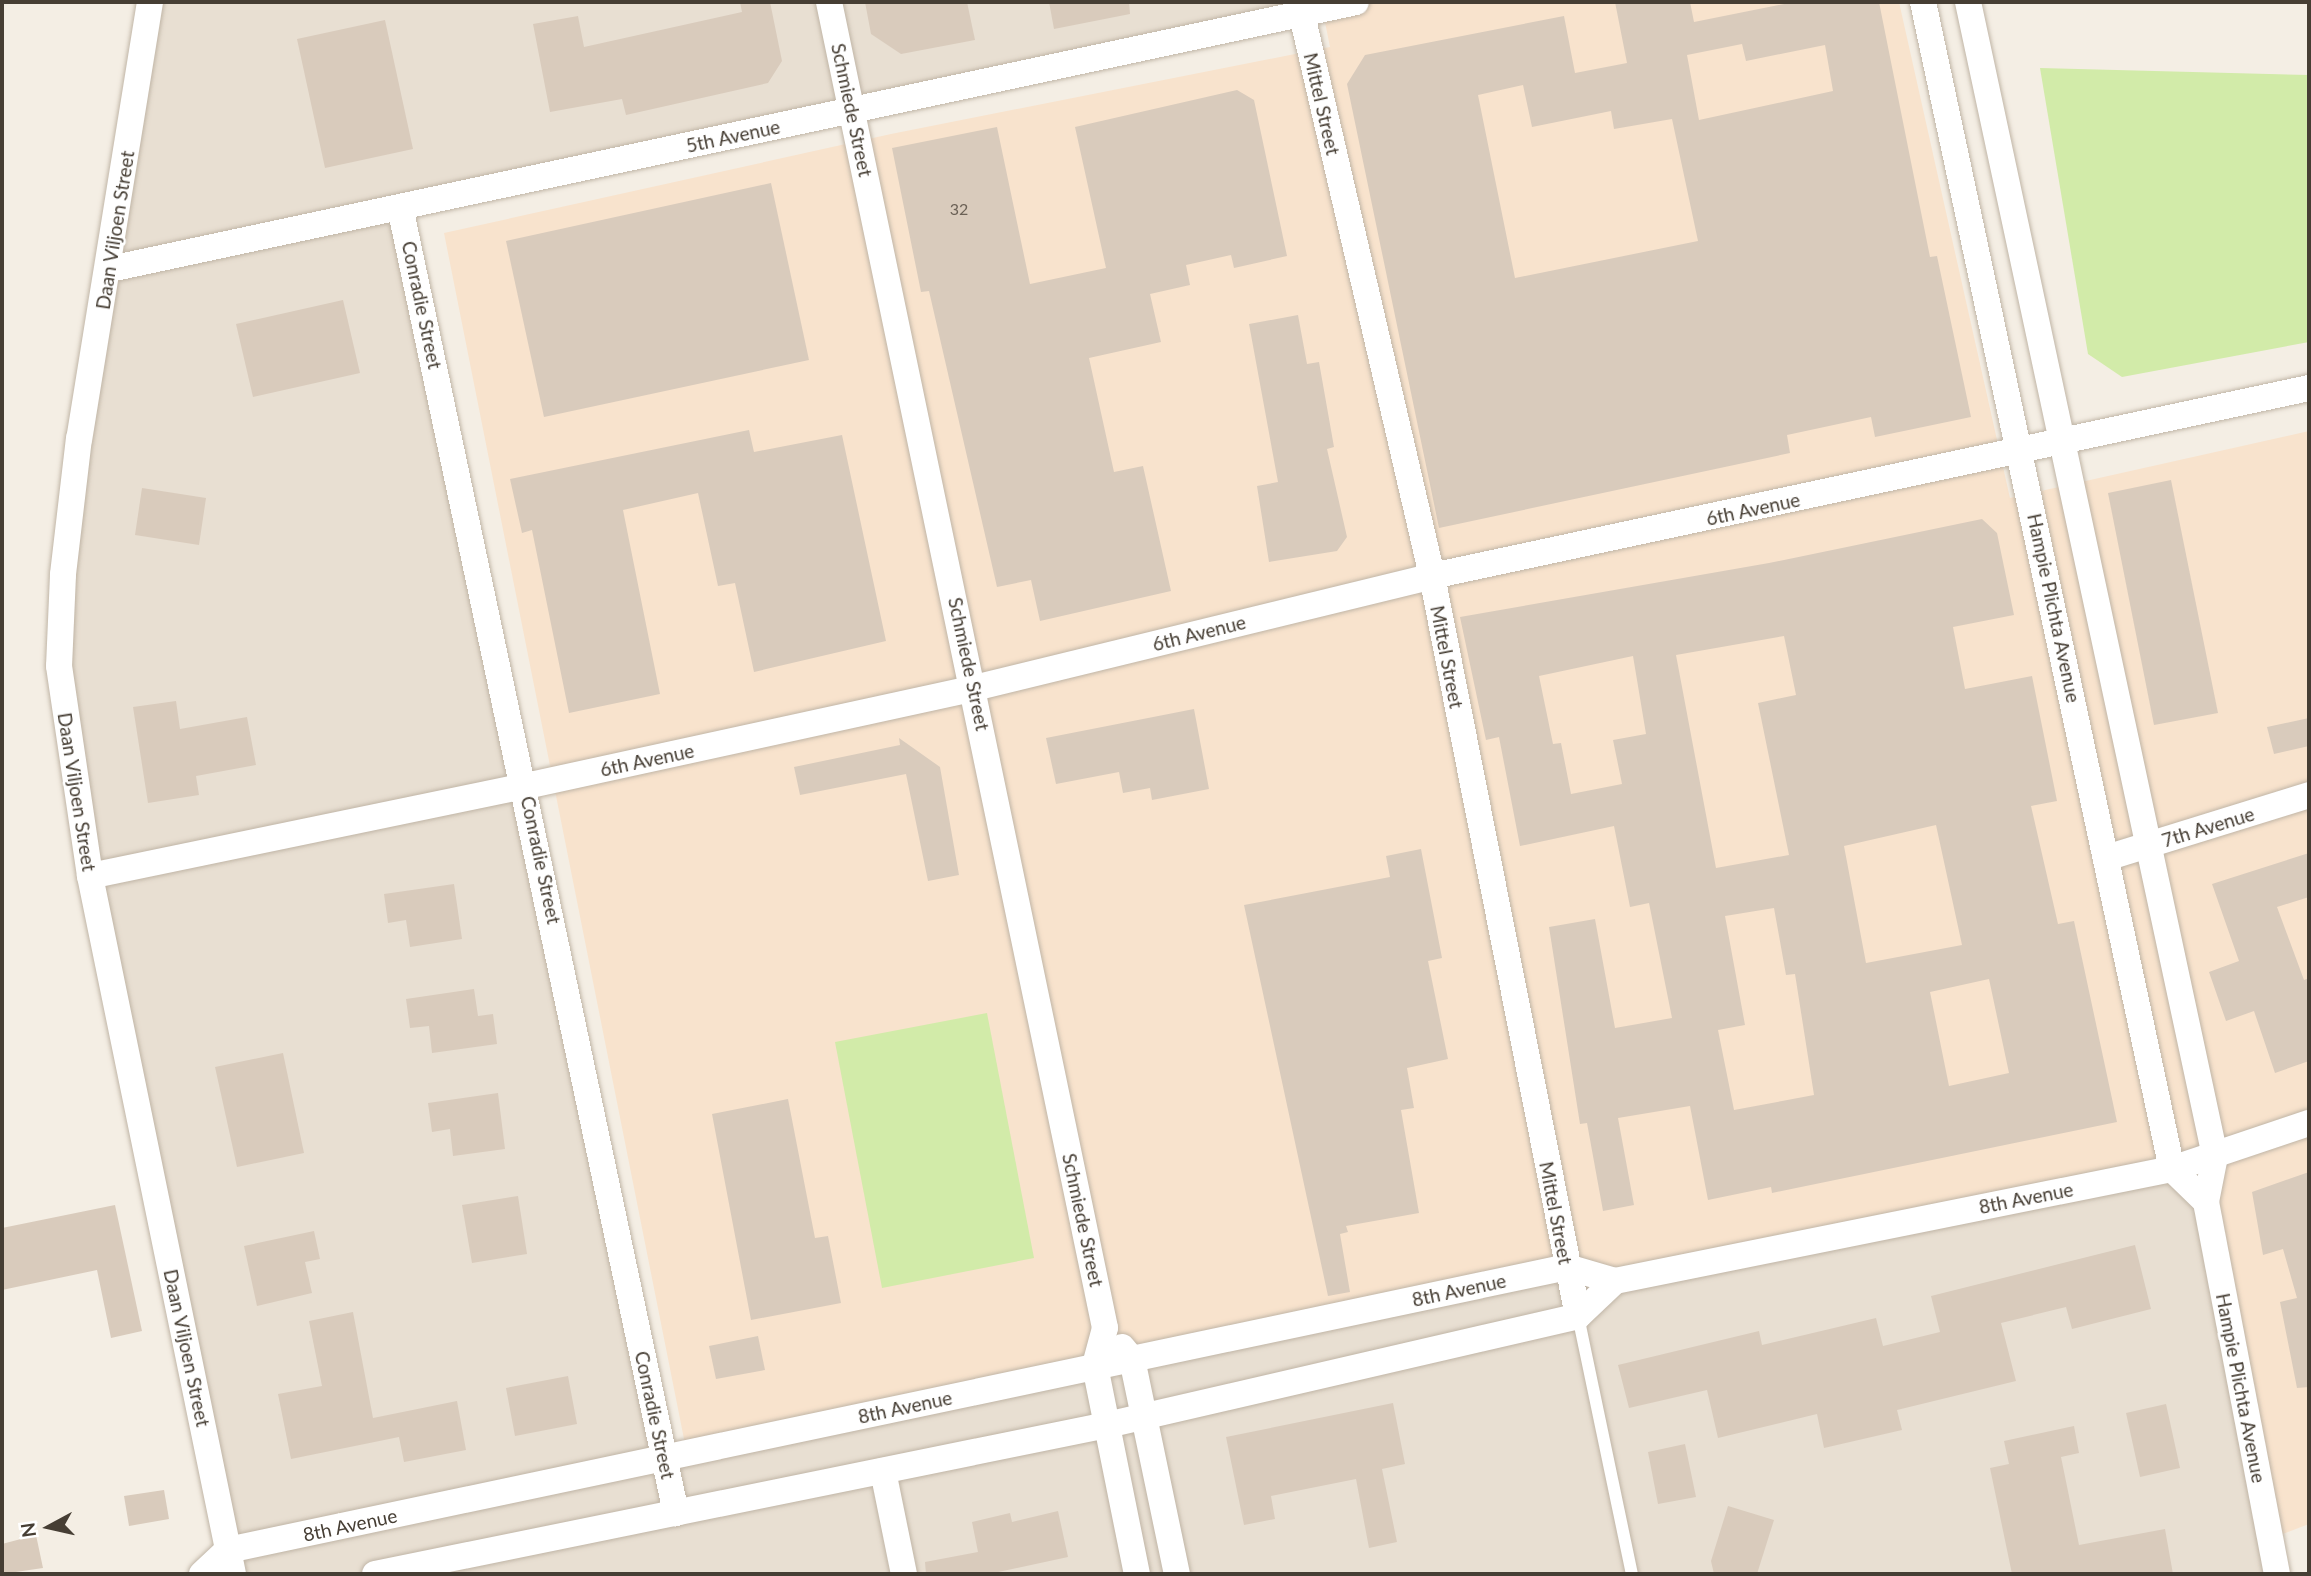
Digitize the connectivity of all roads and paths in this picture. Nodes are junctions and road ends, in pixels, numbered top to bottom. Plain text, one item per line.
1 (150, 2) edge
2 (829, 2) edge
3 (1356, 2) edge
4 (1923, 2) edge
5 (1968, 2) edge
6 (1300, 7) edge
7 (853, 111) junction
8 (400, 207) junction
9 (110, 269) junction
10 (2309, 388) edge
11 (2064, 442) junction
12 (2022, 452) junction
13 (1432, 576) junction
14 (974, 688) junction
15 (526, 786) junction
16 (2309, 795) edge
17 (2148, 846) junction
18 (2106, 858) junction
19 (90, 876) junction
20 (2309, 1123) edge
21 (2215, 1156) junction
22 (2172, 1169) junction
23 (2206, 1202) junction
24 (1567, 1267) junction
25 (1615, 1281) junction
26 (1578, 1316) junction
27 (1105, 1328) junction
28 (1132, 1359) junction
29 (1095, 1366) junction
30 (1146, 1415) junction
31 (1107, 1425) junction
32 (663, 1459) junction
33 (883, 1471) junction
34 (676, 1513) junction
35 (231, 1562) edge
36 (202, 1574) edge
37 (375, 1574) edge
38 (904, 1574) edge
39 (1138, 1574) edge
40 (1177, 1574) edge
41 (1632, 1574) edge
42 (2277, 1574) edge

1 - 9 street, Daan Viljoen Street
2 - 7 street, Schmiede Street
3 - 6 street, 5th Avenue
4 - 12 street, Hampie Plichta Avenue
5 - 11 street, Hampie Plichta Avenue
6 - 7 street, 5th Avenue
6 - 13 street, Mittel Street
7 - 8 street, 5th Avenue
7 - 14 street, Schmiede Street
8 - 9 street, 5th Avenue
8 - 15 street, Conradie Street
9 - 19 street, Daan Viljoen Street
10 - 11 street, 6th Avenue
11 - 12 street, 6th Avenue
11 - 17 street, Hampie Plichta Avenue
12 - 13 street, 6th Avenue
12 - 18 street, Hampie Plichta Avenue
13 - 14 street, 6th Avenue
13 - 24 street, Mittel Street
14 - 15 street, 6th Avenue
14 - 27 street, Schmiede Street
15 - 19 street, 6th Avenue
15 - 32 street, Conradie Street
16 - 17 street, 7th Avenue
17 - 18 street, 7th Avenue
17 - 21 street, Hampie Plichta Avenue
18 - 22 street, Hampie Plichta Avenue
19 - 35 street, Daan Viljoen Street
20 - 21 street, 8th Avenue
21 - 22 street, 8th Avenue
21 - 23 street, Hampie Plichta Avenue
22 - 23 street
22 - 25 street, 8th Avenue
23 - 42 street, Hampie Plichta Avenue
24 - 25 street, 8th Avenue
24 - 26 street, Mittel Street
24 - 28 street, 8th Avenue
25 - 26 street
26 - 30 street
26 - 41 lane
27 - 28 street, Schmiede Street
27 - 29 street, Schmiede Street
28 - 29 street, 8th Avenue
28 - 30 street, Schmiede Street
29 - 31 street, Schmiede Street
29 - 32 street, 8th Avenue
30 - 31 street
30 - 40 street, Schmiede Street
31 - 33 street
31 - 39 street, Schmiede Street
32 - 34 street, Conradie Street
32 - 35 street, 8th Avenue
33 - 34 street
33 - 38 street
34 - 37 street
35 - 36 street, 8th Avenue

